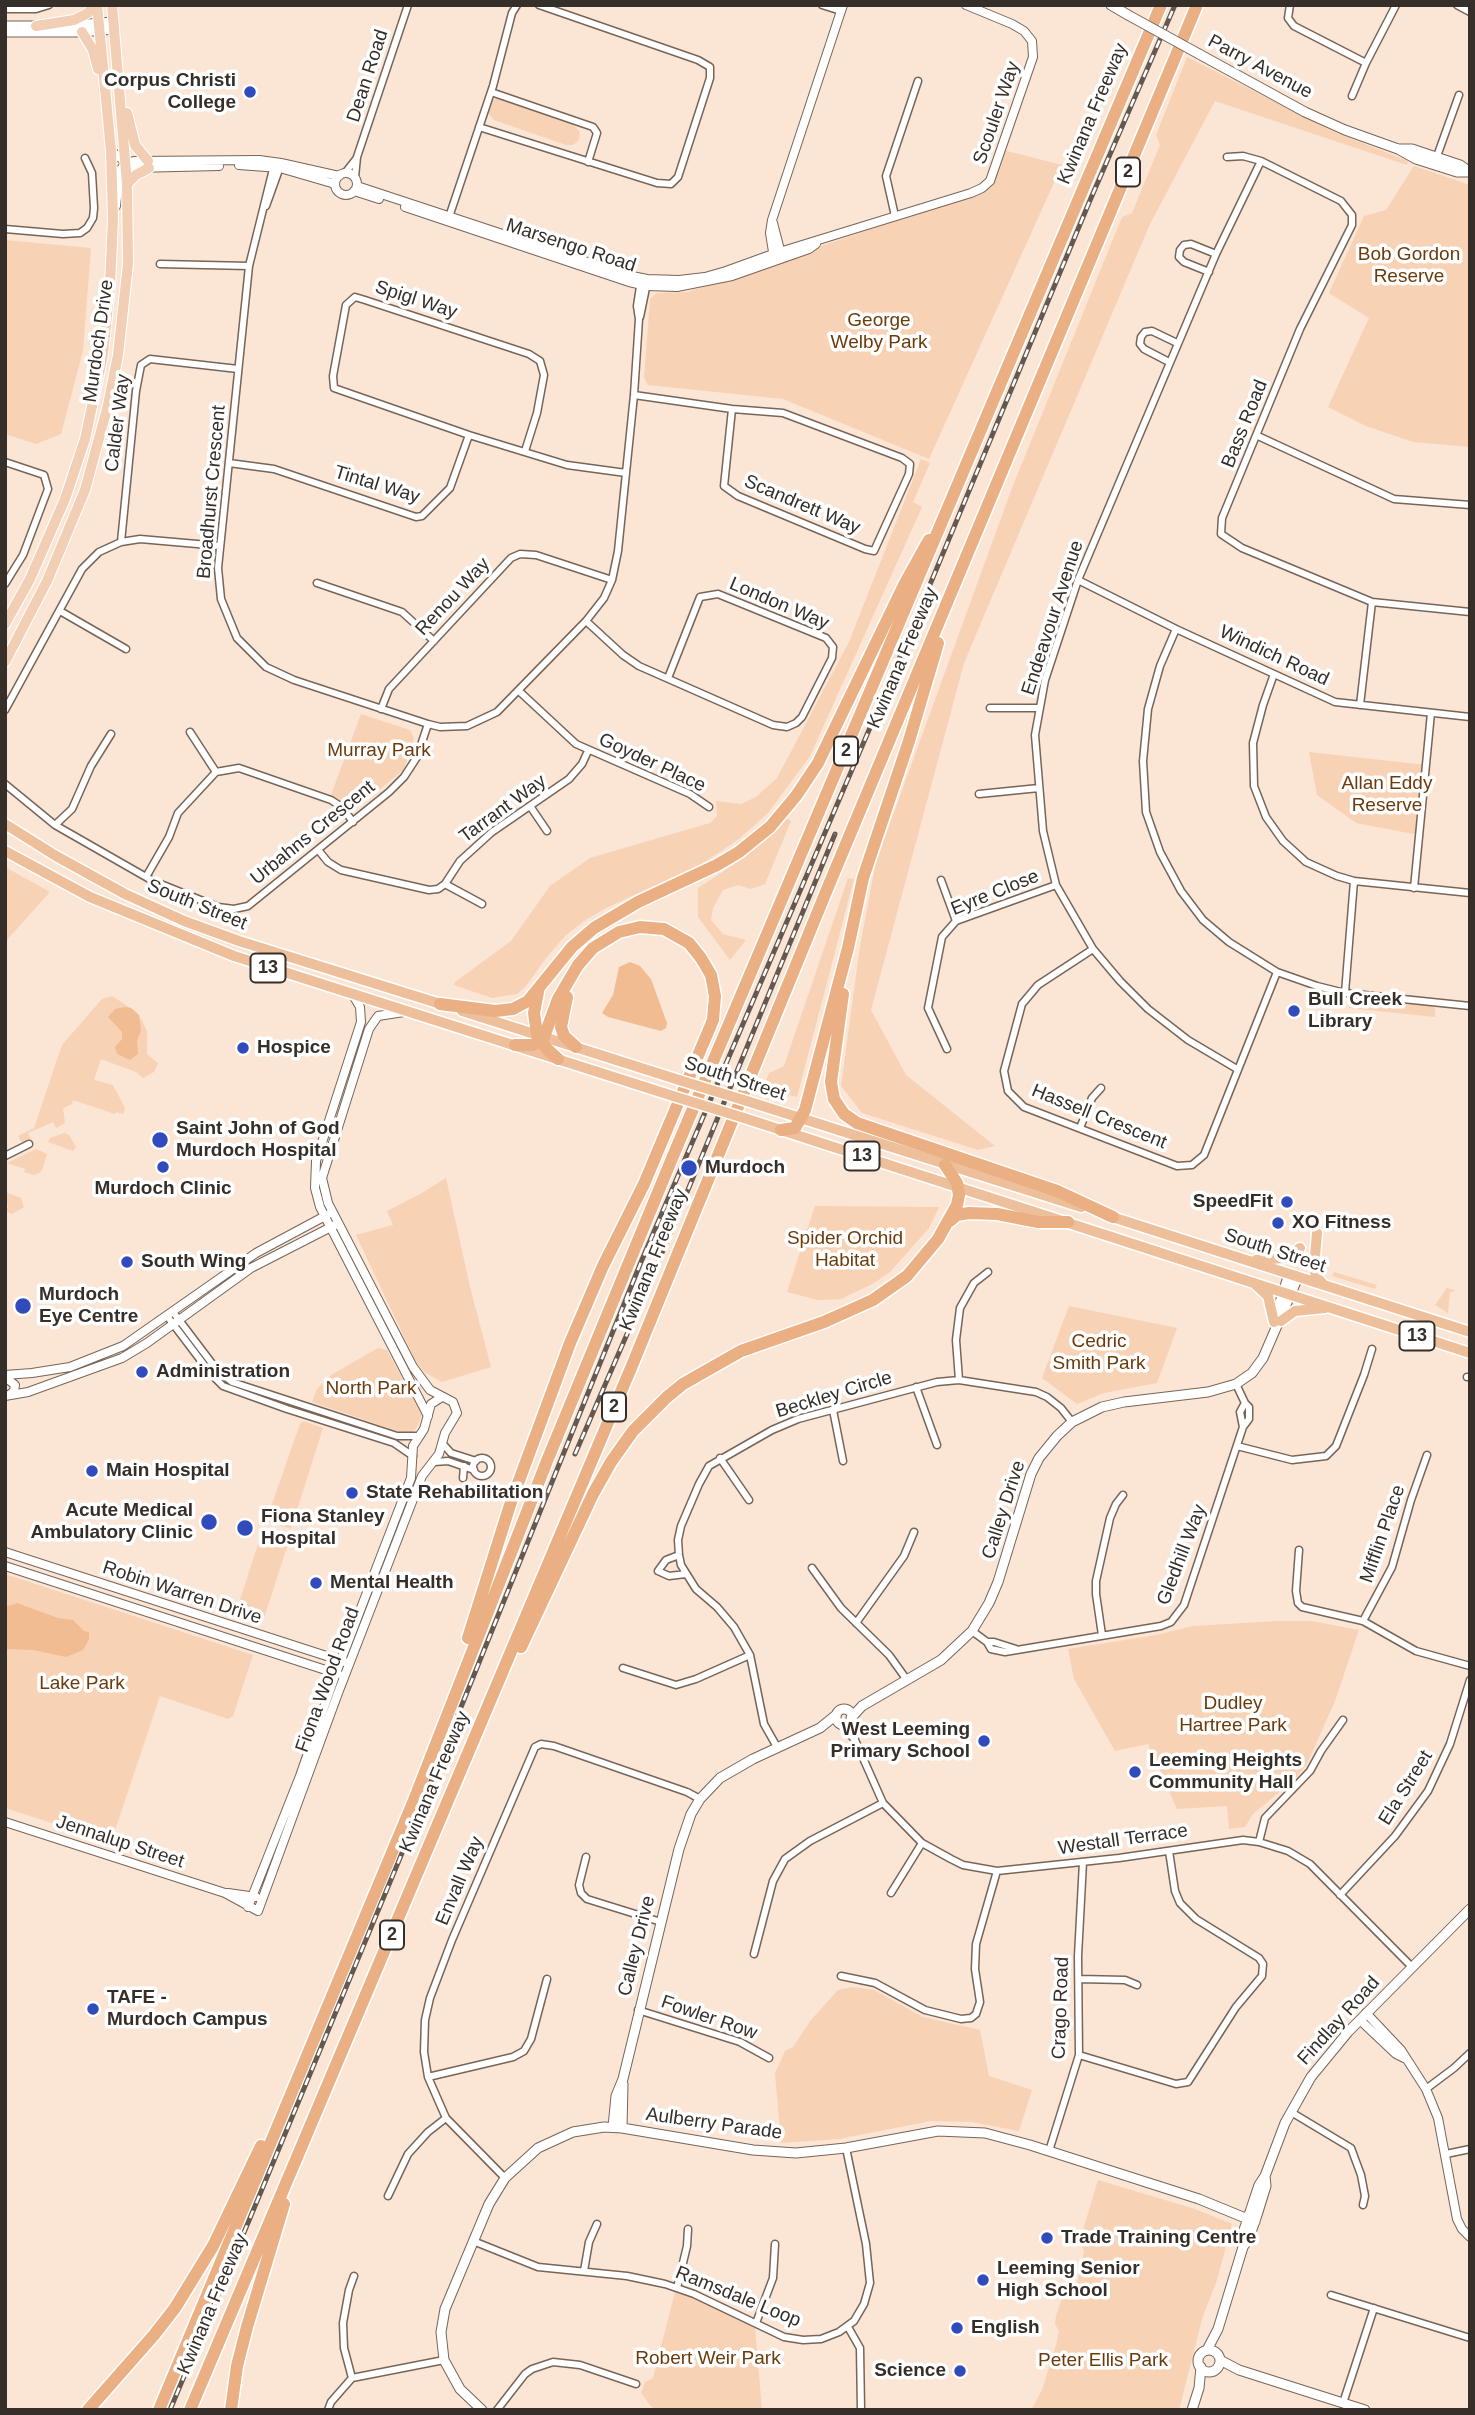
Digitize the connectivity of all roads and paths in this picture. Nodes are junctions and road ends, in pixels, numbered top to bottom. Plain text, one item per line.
1 (49, 5) edge
2 (95, 5) edge
3 (112, 5) edge
4 (408, 5) edge
5 (517, 5) edge
6 (539, 5) edge
7 (822, 5) edge
8 (966, 5) edge
9 (1111, 5) edge
10 (1161, 5) edge
11 (1197, 5) edge
12 (1290, 5) edge
13 (1396, 5) edge
14 (1457, 5) edge
15 (842, 8) edge
16 (5, 9) edge
17 (1470, 12) edge
18 (114, 25) junction
19 (5, 26) edge
20 (36, 26) junction
21 (99, 27) junction
22 (5, 32) edge
23 (82, 32) junction
24 (1366, 63) junction
25 (918, 81) dead end
26 (120, 92) junction
27 (491, 92) junction
28 (1459, 95) dead end
29 (1352, 96) dead end
30 (108, 121) junction
31 (479, 127) junction
32 (111, 151) junction
33 (1227, 157) dead end
34 (358, 158) junction
35 (85, 159) dead end
36 (1261, 161) junction
37 (1435, 161) junction
38 (588, 162) junction
39 (127, 163) junction
40 (149, 164) junction
41 (277, 165) junction
42 (1470, 172) edge
43 (340, 178) junction
44 (127, 184) junction
45 (355, 185) junction
46 (895, 216) junction
47 (113, 219) junction
48 (449, 219) junction
49 (5, 229) edge
50 (1216, 254) junction
51 (777, 256) junction
52 (160, 264) dead end
53 (249, 266) junction
54 (1209, 272) junction
55 (644, 282) junction
56 (1177, 343) junction
57 (1169, 362) junction
58 (239, 369) junction
59 (634, 394) junction
60 (732, 409) junction
61 (469, 435) junction
62 (1258, 436) junction
63 (525, 451) junction
64 (5, 462) edge
65 (229, 463) junction
66 (626, 473) junction
67 (957, 491) junction
68 (1470, 505) edge
69 (121, 542) junction
70 (220, 546) junction
71 (957, 579) junction
72 (612, 580) junction
73 (1079, 580) junction
74 (317, 583) dead end
75 (5, 584) edge
76 (1372, 602) junction
77 (60, 611) junction
78 (1470, 612) edge
79 (586, 621) junction
80 (5, 624) edge
81 (1176, 629) junction
82 (434, 641) junction
83 (126, 649) dead end
84 (5, 662) edge
85 (1274, 674) junction
86 (668, 678) junction
87 (519, 691) junction
88 (1360, 705) junction
89 (990, 708) dead end
90 (1040, 708) junction
91 (381, 709) junction
92 (5, 710) edge
93 (1431, 713) junction
94 (1470, 718) edge
95 (428, 724) junction
96 (190, 732) dead end
97 (111, 734) dead end
98 (589, 751) junction
99 (216, 772) junction
100 (5, 784) edge
101 (1039, 788) junction
102 (979, 794) dead end
103 (530, 806) junction
104 (709, 807) dead end
105 (354, 822) junction
106 (5, 824) edge
107 (55, 825) junction
108 (547, 831) dead end
109 (319, 851) junction
110 (5, 853) edge
111 (146, 877) junction
112 (941, 880) dead end
113 (1354, 881) junction
114 (445, 884) junction
115 (1056, 885) junction
116 (1414, 888) junction
117 (1470, 893) edge
118 (482, 904) dead end
119 (956, 921) junction
120 (600, 943) junction
121 (848, 948) junction
122 (1093, 949) junction
123 (1277, 972) junction
124 (539, 988) junction
125 (1345, 993) junction
126 (353, 995) junction
127 (440, 1004) junction
128 (1470, 1006) edge
129 (410, 1012) junction
130 (541, 1037) junction
131 (515, 1045) junction
132 (576, 1047) junction
133 (947, 1049) dead end
134 (558, 1059) junction
135 (1237, 1069) junction
136 (1101, 1088) dead end
137 (802, 1119) junction
138 (1080, 1128) junction
139 (781, 1130) junction
140 (29, 1144) dead end
141 (5, 1156) edge
142 (945, 1165) junction
143 (958, 1188) junction
144 (329, 1214) junction
145 (1113, 1217) junction
146 (950, 1221) junction
147 (1068, 1222) junction
148 (335, 1225) junction
149 (1317, 1233) dead end
150 (1163, 1234) junction
151 (1300, 1248) dead end
152 (1159, 1252) junction
153 (1246, 1260) junction
154 (988, 1272) dead end
155 (1294, 1275) junction
156 (1250, 1281) junction
157 (1324, 1285) junction
158 (1287, 1293) junction
159 (1331, 1307) junction
160 (173, 1318) junction
161 (1276, 1325) junction
162 (1470, 1332) edge
163 (1371, 1349) dead end
164 (1470, 1353) edge
165 (5, 1376) edge
166 (959, 1380) junction
167 (1236, 1384) junction
168 (916, 1387) junction
169 (7, 1396) edge
170 (442, 1397) junction
171 (833, 1410) junction
172 (306, 1411) junction
173 (428, 1416) junction
174 (1072, 1422) junction
175 (420, 1436) junction
176 (442, 1443) junction
177 (937, 1445) dead end
178 (1237, 1446) junction
179 (1427, 1455) dead end
180 (414, 1457) junction
181 (720, 1458) junction
182 (476, 1461) junction
183 (844, 1461) dead end
184 (433, 1462) junction
185 (464, 1466) junction
186 (474, 1470) junction
187 (484, 1476) junction
188 (463, 1478) dead end
189 (479, 1484) dead end
190 (1123, 1495) dead end
191 (749, 1500) dead end
192 (914, 1532) dead end
193 (1299, 1550) dead end
194 (5, 1552) edge
195 (679, 1555) junction
196 (5, 1566) edge
197 (812, 1568) dead end
198 (686, 1574) junction
199 (189, 1611) junction
200 (1363, 1621) junction
201 (856, 1623) junction
202 (184, 1624) junction
203 (226, 1624) junction
204 (972, 1631) junction
205 (1102, 1635) junction
206 (222, 1637) junction
207 (750, 1655) junction
208 (345, 1662) junction
209 (1470, 1666) edge
210 (623, 1668) dead end
211 (340, 1674) junction
212 (907, 1680) junction
213 (1470, 1680) edge
214 (844, 1718) junction
215 (1343, 1720) dead end
216 (440, 1728) junction
217 (479, 1728) junction
218 (777, 1747) junction
219 (304, 1778) junction
220 (700, 1799) junction
221 (883, 1803) junction
222 (5, 1822) edge
223 (1259, 1842) junction
224 (922, 1843) junction
225 (1169, 1851) junction
226 (586, 1857) dead end
227 (1083, 1862) junction
228 (997, 1871) junction
229 (225, 1893) junction
230 (891, 1893) dead end
231 (251, 1895) junction
232 (1340, 1895) junction
233 (262, 1899) junction
234 (247, 1907) junction
235 (1470, 1909) edge
236 (258, 1911) joint
237 (661, 1922) junction
238 (754, 1954) dead end
239 (1412, 1967) junction
240 (841, 1976) dead end
241 (547, 1979) dead end
242 (1079, 1979) junction
243 (1137, 1985) dead end
244 (638, 2010) junction
245 (1363, 2017) junction
246 (315, 2036) junction
247 (1470, 2053) edge
248 (1079, 2055) junction
249 (769, 2058) dead end
250 (428, 2077) junction
251 (1426, 2089) junction
252 (1291, 2112) junction
253 (446, 2119) junction
254 (617, 2127) junction
255 (302, 2141) junction
256 (846, 2148) junction
257 (1470, 2149) edge
258 (1049, 2151) junction
259 (1446, 2154) junction
260 (505, 2178) junction
261 (388, 2196) dead end
262 (1363, 2205) dead end
263 (1252, 2217) junction
264 (597, 2224) dead end
265 (688, 2229) dead end
266 (1470, 2237) edge
267 (473, 2241) junction
268 (775, 2244) dead end
269 (584, 2271) junction
270 (354, 2276) dead end
271 (677, 2288) junction
272 (1331, 2295) dead end
273 (1374, 2308) junction
274 (756, 2323) junction
275 (848, 2327) junction
276 (1218, 2329) junction
277 (1470, 2338) edge
278 (1207, 2350) junction
279 (444, 2360) junction
280 (1217, 2364) junction
281 (1201, 2367) junction
282 (352, 2378) junction
283 (636, 2384) dead end
284 (1199, 2388) junction
285 (1343, 2403) junction
286 (88, 2410) edge
287 (159, 2410) edge
288 (190, 2410) edge
289 (231, 2410) edge
290 (328, 2410) edge
291 (482, 2410) edge
292 (497, 2410) edge
293 (861, 2410) edge
294 (1192, 2410) edge
295 (1365, 2410) edge

1 - 16 street
2 - 20 main road
2 - 21 main road, Murdoch Drive
3 - 18 main road, Murdoch Drive
4 - 34 street, Dean Road
5 - 27 street
6 - 38 street
7 - 15 street
8 - 46 street, Scouler Way
9 - 37 main road, Parry Avenue, bridge
10 - 67 highway, Kwinana Freeway / 2
11 - 71 highway, Kwinana Freeway / 2
12 - 24 street
13 - 24 street
14 - 17 street
15 - 51 street
18 - 21 main road
18 - 26 main road, Murdoch Drive
19 - 20 main road
20 - 21 main road
21 - 23 main road
21 - 30 main road, Murdoch Drive
22 - 23 main road
23 - 30 main road
24 - 29 street
25 - 46 street
26 - 39 main road, Murdoch Drive
26 - 40 main road
27 - 31 street
27 - 38 street
28 - 37 street
30 - 32 main road, Murdoch Drive
31 - 38 street
31 - 48 street
32 - 39 street, Marsengo Road
32 - 47 main road, Murdoch Drive
33 - 36 street, Bass Road
34 - 43 street, Dean Road
34 - 45 street, Dean Road
35 - 49 street
36 - 50 street, Endeavour Avenue
36 - 62 street, Bass Road
37 - 42 main road, Parry Avenue
39 - 40 street, Marsengo Road
39 - 44 main road, Murdoch Drive
39 - 47 street
40 - 41 street, Marsengo Road
40 - 44 main road
41 - 43 street, Marsengo Road
41 - 53 street, Broadhurst Crescent
43 - 45 street, Marsengo Road
43 - 45 street, Marsengo Road
44 - 84 main road, Murdoch Drive
45 - 48 street, Marsengo Road
46 - 51 street, Scouler Way
47 - 80 main road, Murdoch Drive
48 - 55 street, Marsengo Road
50 - 54 street, Endeavour Avenue
50 - 54 street
51 - 55 street, Marsengo Road
52 - 53 street
53 - 58 street, Broadhurst Crescent
54 - 56 street, Endeavour Avenue
55 - 59 street, Broadhurst Crescent
56 - 57 street, Endeavour Avenue
56 - 57 street
57 - 73 street, Endeavour Avenue
58 - 65 street, Broadhurst Crescent
58 - 69 street, Calder Way
59 - 60 street, Scandrett Way
59 - 66 street, Broadhurst Crescent
60 - 60 street, Scandrett Way
61 - 63 street, Spigl Way
61 - 63 street, Spigl Way
61 - 65 street, Tintal Way
62 - 68 street
62 - 76 street, Bass Road
63 - 66 street, Spigl Way
64 - 75 street
65 - 70 street, Broadhurst Crescent
66 - 72 street, Broadhurst Crescent
67 - 124 highway
67 - 216 highway, Kwinana Freeway / 2
69 - 70 street
69 - 77 street
70 - 91 street, Broadhurst Crescent
71 - 121 highway
71 - 217 highway, Kwinana Freeway / 2
72 - 79 street, Broadhurst Crescent
72 - 82 street, Renou Way
73 - 81 street, Windich Road
73 - 90 street, Endeavour Avenue
74 - 82 street
76 - 78 street, Bass Road
76 - 88 street
77 - 83 street
77 - 92 street
79 - 86 street, London Way
79 - 87 street, Broadhurst Crescent
81 - 85 street, Windich Road
81 - 123 street
82 - 91 street, Renou Way
85 - 88 street, Windich Road
85 - 113 street
86 - 86 street, London Way
87 - 95 street, Broadhurst Crescent
87 - 98 street, Goyder Place
88 - 93 street, Windich Road
89 - 90 street
90 - 101 street, Endeavour Avenue
91 - 95 street, Broadhurst Crescent
93 - 94 street, Windich Road
93 - 116 street
95 - 105 street, Urbahns Crescent
96 - 99 street
97 - 107 street
98 - 103 street, Tarrant Way
98 - 104 street, Goyder Place
99 - 105 street
99 - 111 street
100 - 107 street, Urbahns Crescent
101 - 102 street
101 - 115 street, Endeavour Avenue
103 - 108 street
103 - 114 street, Tarrant Way
105 - 109 street, Urbahns Crescent
106 - 127 highway, South Street / 13
107 - 111 street, Urbahns Crescent
109 - 111 street, Urbahns Crescent
109 - 114 street
110 - 126 highway, South Street / 13
112 - 119 street
113 - 116 street
113 - 125 street
114 - 118 street
115 - 119 street, Eyre Close
115 - 122 street, Endeavour Avenue
116 - 117 street
119 - 133 street, Eyre Close
120 - 130 highway
120 - 132 highway
120 - 216 highway
121 - 137 highway
121 - 145 highway
122 - 135 street, Endeavour Avenue
122 - 138 street, Hassell Crescent
123 - 125 street
123 - 135 street, Hassell Crescent
124 - 127 highway
124 - 130 highway
125 - 128 street
126 - 129 highway, South Street / 13
126 - 144 street, Fiona Wood Road
127 - 130 highway, South Street / 13
129 - 131 highway, South Street / 13
129 - 144 street, Fiona Wood Road
130 - 131 highway
130 - 132 highway, South Street / 13
130 - 134 highway
131 - 134 highway, South Street / 13
132 - 137 highway, South Street / 13, bridge
134 - 139 highway, South Street / 13, bridge
135 - 138 street, Hassell Crescent
136 - 138 street
137 - 139 highway
137 - 142 highway, South Street / 13
139 - 143 highway, South Street / 13
140 - 141 street
142 - 143 highway
142 - 145 highway, South Street / 13
143 - 146 highway
143 - 147 highway, South Street / 13
144 - 148 street, Fiona Wood Road
144 - 160 street
145 - 150 highway, South Street / 13
146 - 147 highway
146 - 217 highway
147 - 152 highway, South Street / 13
148 - 160 street
148 - 170 street, Fiona Wood Road
148 - 173 street, Fiona Wood Road
149 - 157 highway
150 - 152 highway
150 - 153 highway, South Street / 13
151 - 153 highway
152 - 156 highway, South Street / 13
153 - 155 highway, South Street / 13
154 - 166 street
155 - 157 highway, South Street / 13
155 - 158 main road, Calley Drive
156 - 158 highway, South Street / 13
156 - 161 highway
157 - 162 highway, South Street / 13
158 - 159 highway, South Street / 13
158 - 161 main road, Calley Drive
159 - 161 highway
159 - 164 highway, South Street / 13
160 - 165 street
160 - 169 street
160 - 172 street
161 - 167 main road, Calley Drive
163 - 178 street
165 - 169 street
166 - 168 street, Beckley Circle
166 - 174 street, Beckley Circle
167 - 174 main road, Calley Drive
167 - 178 street, Gledhill Way
168 - 171 street, Beckley Circle
168 - 177 street
170 - 173 street, Fiona Wood Road
170 - 176 street, Fiona Wood Road
171 - 181 street, Beckley Circle
171 - 183 street
172 - 175 street
172 - 180 street
173 - 175 street, Fiona Wood Road
174 - 204 main road, Calley Drive
175 - 180 street, Fiona Wood Road
176 - 182 street
176 - 184 street, Fiona Wood Road
178 - 205 street, Gledhill Way
179 - 200 street, Mifflin Place
180 - 184 street
180 - 208 street, Fiona Wood Road
181 - 191 street
181 - 195 street, Beckley Circle
182 - 186 street
182 - 187 street
184 - 185 street
184 - 208 street, Fiona Wood Road
185 - 186 street
185 - 188 street
186 - 187 street
187 - 189 street
190 - 205 street
192 - 201 street
193 - 200 street
194 - 199 street, Robin Warren Drive
195 - 198 street, Beckley Circle
195 - 198 street
196 - 202 street, Robin Warren Drive
197 - 201 street
198 - 207 street, Beckley Circle
199 - 202 street
199 - 203 street, Robin Warren Drive
200 - 209 street
201 - 212 street
202 - 206 street, Robin Warren Drive
203 - 206 street
203 - 208 street, Robin Warren Drive
204 - 205 street, Gledhill Way
204 - 212 main road, Calley Drive
206 - 211 street, Robin Warren Drive
207 - 210 street
207 - 218 street, Beckley Circle
208 - 211 street, Fiona Wood Road
211 - 219 street, Fiona Wood Road
212 - 214 main road, Calley Drive
213 - 232 street, Ela Street
214 - 218 main road, Calley Drive
214 - 221 street, Westall Terrace
215 - 223 street
216 - 246 highway, Kwinana Freeway / 2
217 - 255 highway, Kwinana Freeway / 2
218 - 220 main road, Calley Drive
219 - 231 street, Fiona Wood Road
219 - 233 street, Fiona Wood Road
220 - 237 main road, Calley Drive
220 - 250 street, Envall Way
221 - 224 street, Westall Terrace
221 - 238 street
222 - 229 street, Jennalup Street
223 - 225 street, Westall Terrace
223 - 232 street, Westall Terrace
224 - 228 street, Westall Terrace
224 - 230 street
225 - 227 street, Westall Terrace
225 - 248 street
226 - 237 street
227 - 228 street, Westall Terrace
227 - 242 street, Crago Road
228 - 240 street
229 - 231 street, Jennalup Street
229 - 234 street, Jennalup Street
231 - 233 street, Jennalup Street
231 - 234 street, Fiona Wood Road
232 - 239 street, Westall Terrace
233 - 236 street, Fiona Wood Road
234 - 236 street, Jennalup Street
235 - 239 main road, Findlay Road
237 - 244 main road, Calley Drive
239 - 245 main road, Findlay Road
241 - 250 street
242 - 243 street
242 - 248 street, Crago Road
244 - 249 street, Fowler Row
244 - 254 main road, Calley Drive
245 - 251 street
245 - 252 main road, Findlay Road
246 - 286 highway
246 - 287 highway, Kwinana Freeway / 2
247 - 251 street
248 - 258 street, Crago Road
250 - 253 street, Envall Way
251 - 259 street
252 - 262 street
252 - 263 main road, Findlay Road
253 - 260 street, Envall Way
253 - 261 street
254 - 256 main road, Aulberry Parade
254 - 260 main road, Aulberry Parade
255 - 288 highway, Kwinana Freeway / 2
255 - 289 highway
256 - 258 main road, Aulberry Parade
256 - 275 street
257 - 259 street
258 - 263 main road, Aulberry Parade
259 - 266 street
260 - 267 main road, Aulberry Parade
263 - 276 main road, Findlay Road
264 - 269 street
265 - 271 street
267 - 269 street, Ramsdale Loop
267 - 279 main road, Aulberry Parade
268 - 274 street
269 - 271 street, Ramsdale Loop
270 - 282 street
271 - 274 street, Ramsdale Loop
272 - 273 street
273 - 277 street
273 - 285 street
274 - 275 street, Ramsdale Loop
275 - 293 street
276 - 278 main road, Findlay Road
276 - 280 main road, Findlay Road
278 - 280 main road
278 - 281 main road, Findlay Road
279 - 282 street
279 - 291 main road, Aulberry Parade
280 - 281 main road
280 - 284 main road
280 - 285 main road
281 - 284 main road
282 - 290 street
283 - 292 street
284 - 294 main road
285 - 295 main road

